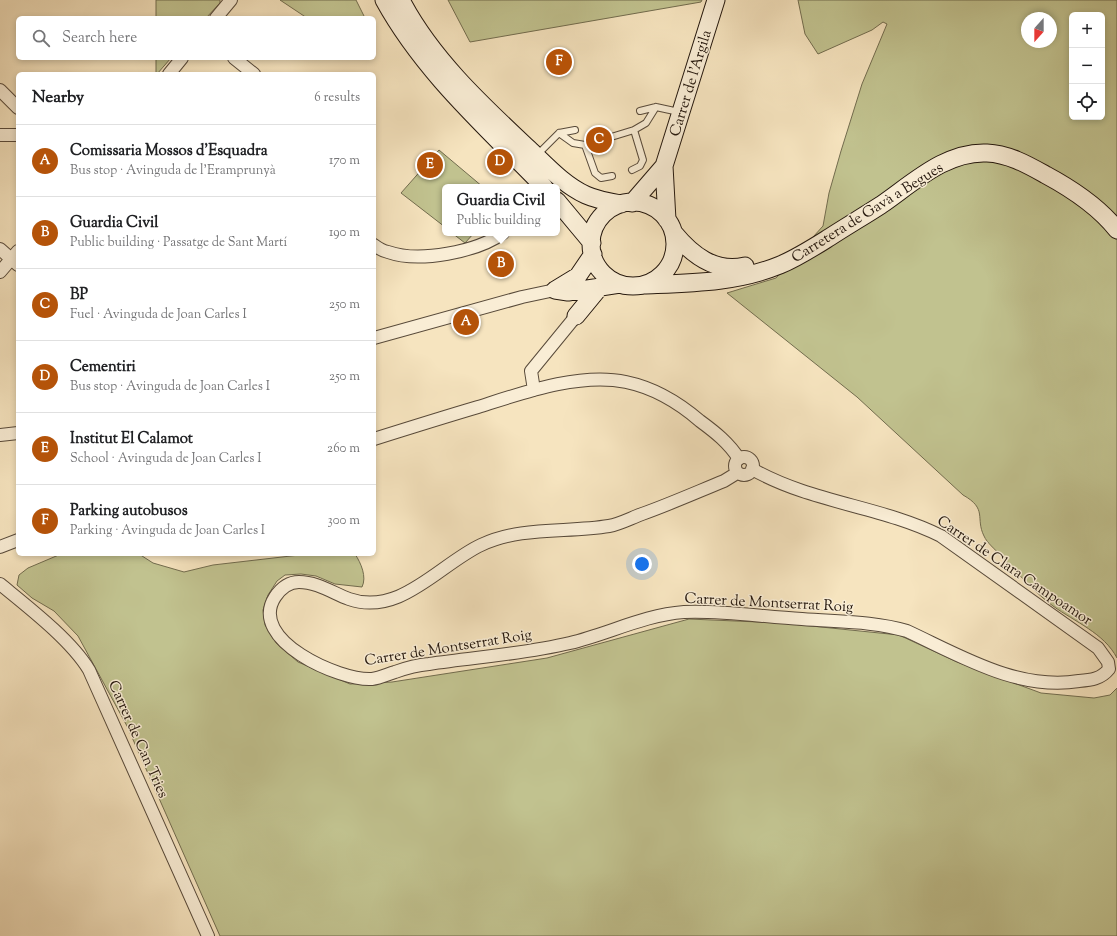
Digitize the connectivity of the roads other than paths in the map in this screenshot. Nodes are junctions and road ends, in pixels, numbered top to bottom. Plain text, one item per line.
1 (230, 0) edge
2 (384, 0) edge
3 (401, 0) edge
4 (716, 0) edge
5 (218, 16) edge
6 (180, 60) edge
7 (236, 60) edge
8 (171, 72) edge
9 (252, 72) edge
10 (0, 90) edge
11 (16, 106) edge
12 (656, 107) junction
13 (640, 111) dead end
14 (681, 112) junction
15 (575, 130) dead end
16 (634, 130) junction
17 (559, 133) junction
18 (0, 135) edge
19 (16, 135) edge
20 (585, 145) junction
21 (536, 156) junction
22 (664, 166) junction
23 (632, 170) dead end
24 (612, 176) dead end
25 (541, 184) edge
26 (627, 203) junction
27 (560, 205) edge
28 (1117, 220) edge
29 (670, 227) junction
30 (1117, 230) edge
31 (500, 236) edge
32 (376, 246) edge
33 (0, 249) edge
34 (592, 249) junction
35 (16, 258) edge
36 (0, 272) edge
37 (620, 284) junction
38 (643, 285) junction
39 (599, 288) junction
40 (562, 291) junction
41 (576, 316) junction
42 (376, 337) edge
43 (534, 390) junction
44 (16, 433) edge
45 (0, 435) edge
46 (376, 437) edge
47 (738, 459) junction
48 (752, 469) junction
49 (737, 473) junction
50 (16, 541) edge
51 (0, 547) edge
52 (0, 584) edge
53 (1109, 669) joint
54 (208, 936) edge

1 - 5 street
2 - 25 main road
3 - 21 main road
4 - 14 main road, Carrer de l'Argila
6 - 8 street
7 - 9 street
10 - 11 street
12 - 13 lane
12 - 14 lane
12 - 16 lane
14 - 22 main road, Carrer de l'Argila
15 - 17 lane
16 - 20 lane
16 - 23 lane
17 - 20 lane
17 - 21 lane
18 - 19 street
20 - 24 lane
21 - 26 main road
22 - 26 main road, Carrer de l'Argila
22 - 29 main road, Carrer de l'Argila
26 - 29 main road
26 - 34 main road
27 - 34 main road
28 - 29 main road, Carretera de Gavà a Begues
29 - 38 main road
30 - 38 main road, Carretera de Gavà a Begues
31 - 32 street
33 - 35 street
34 - 37 main road
34 - 40 main road
35 - 36 street
37 - 38 main road
37 - 39 main road
39 - 40 main road
39 - 41 main road
40 - 41 main road
40 - 42 street
41 - 43 street
43 - 46 street
43 - 47 street
44 - 45 street
47 - 48 street
47 - 49 street
48 - 49 street
48 - 53 street, Carrer de Clara Campoamor
49 - 53 street, Carrer de Montserrat Roig
50 - 51 street
52 - 54 street, Carrer de Can Tries

